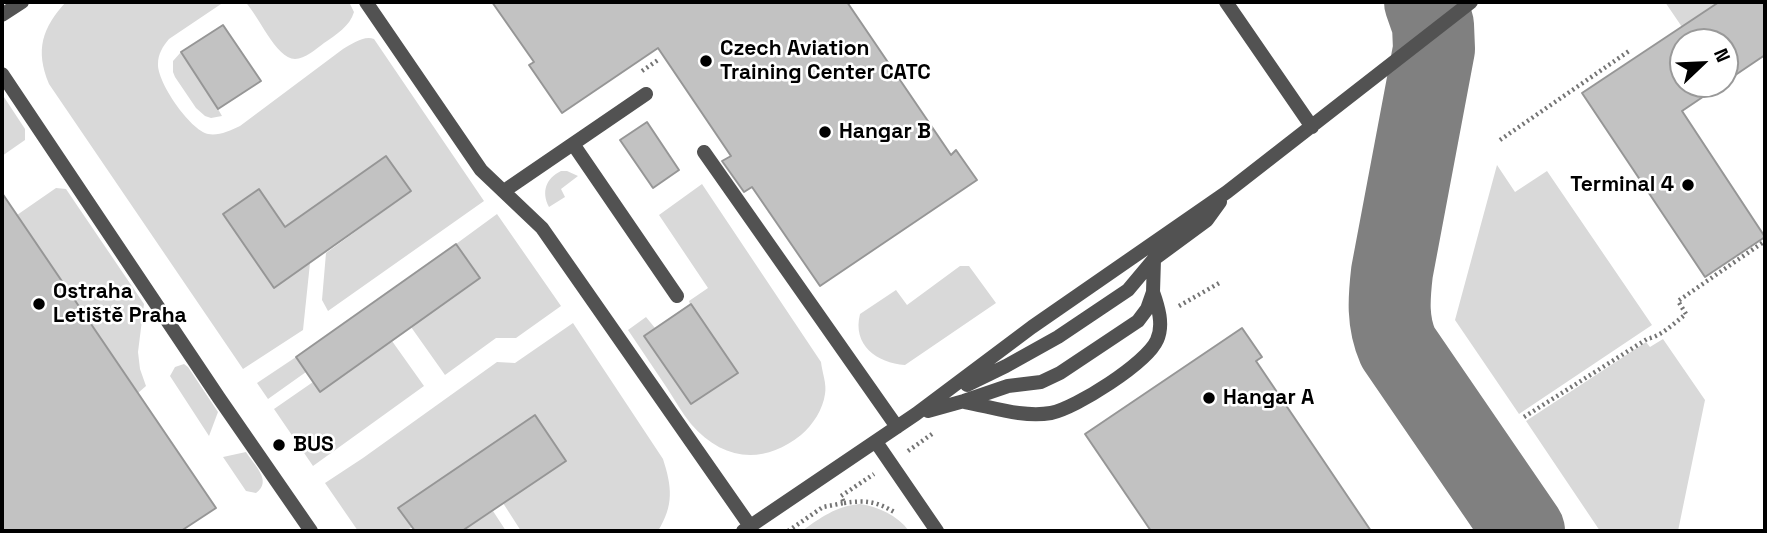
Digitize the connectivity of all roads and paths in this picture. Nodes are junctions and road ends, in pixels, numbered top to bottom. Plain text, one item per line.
1 (22, 2) edge
2 (366, 2) edge
3 (1226, 2) edge
4 (1471, 2) edge
5 (2, 15) edge
6 (1629, 51) dead end
7 (2, 74) edge
8 (646, 94) dead end
9 (1312, 127) junction
10 (1500, 140) dead end
11 (573, 144) junction
12 (704, 152) dead end
13 (504, 191) junction
14 (1227, 192) junction
15 (1765, 241) edge
16 (1154, 259) junction
17 (1153, 292) junction
18 (677, 296) dead end
19 (941, 397) junction
20 (964, 401) junction
21 (916, 414) junction
22 (1524, 417) dead end
23 (897, 427) junction
24 (876, 442) junction
25 (841, 496) dead end
26 (844, 503) junction
27 (903, 519) dead end
28 (747, 529) edge
29 (311, 531) edge
30 (788, 531) edge
31 (937, 531) edge

1 - 5 lane
2 - 13 lane
3 - 9 lane
4 - 9 lane
6 - 10 path
7 - 29 lane
8 - 11 lane
9 - 14 lane
11 - 13 lane
11 - 18 lane
12 - 23 lane
13 - 28 lane
14 - 16 lane
14 - 19 lane
15 - 22 path
16 - 17 lane
16 - 19 lane
17 - 20 lane
17 - 20 lane
19 - 21 lane
20 - 21 lane
21 - 23 lane
23 - 24 lane
24 - 28 lane
24 - 31 lane
25 - 26 path
26 - 27 path
26 - 30 path

